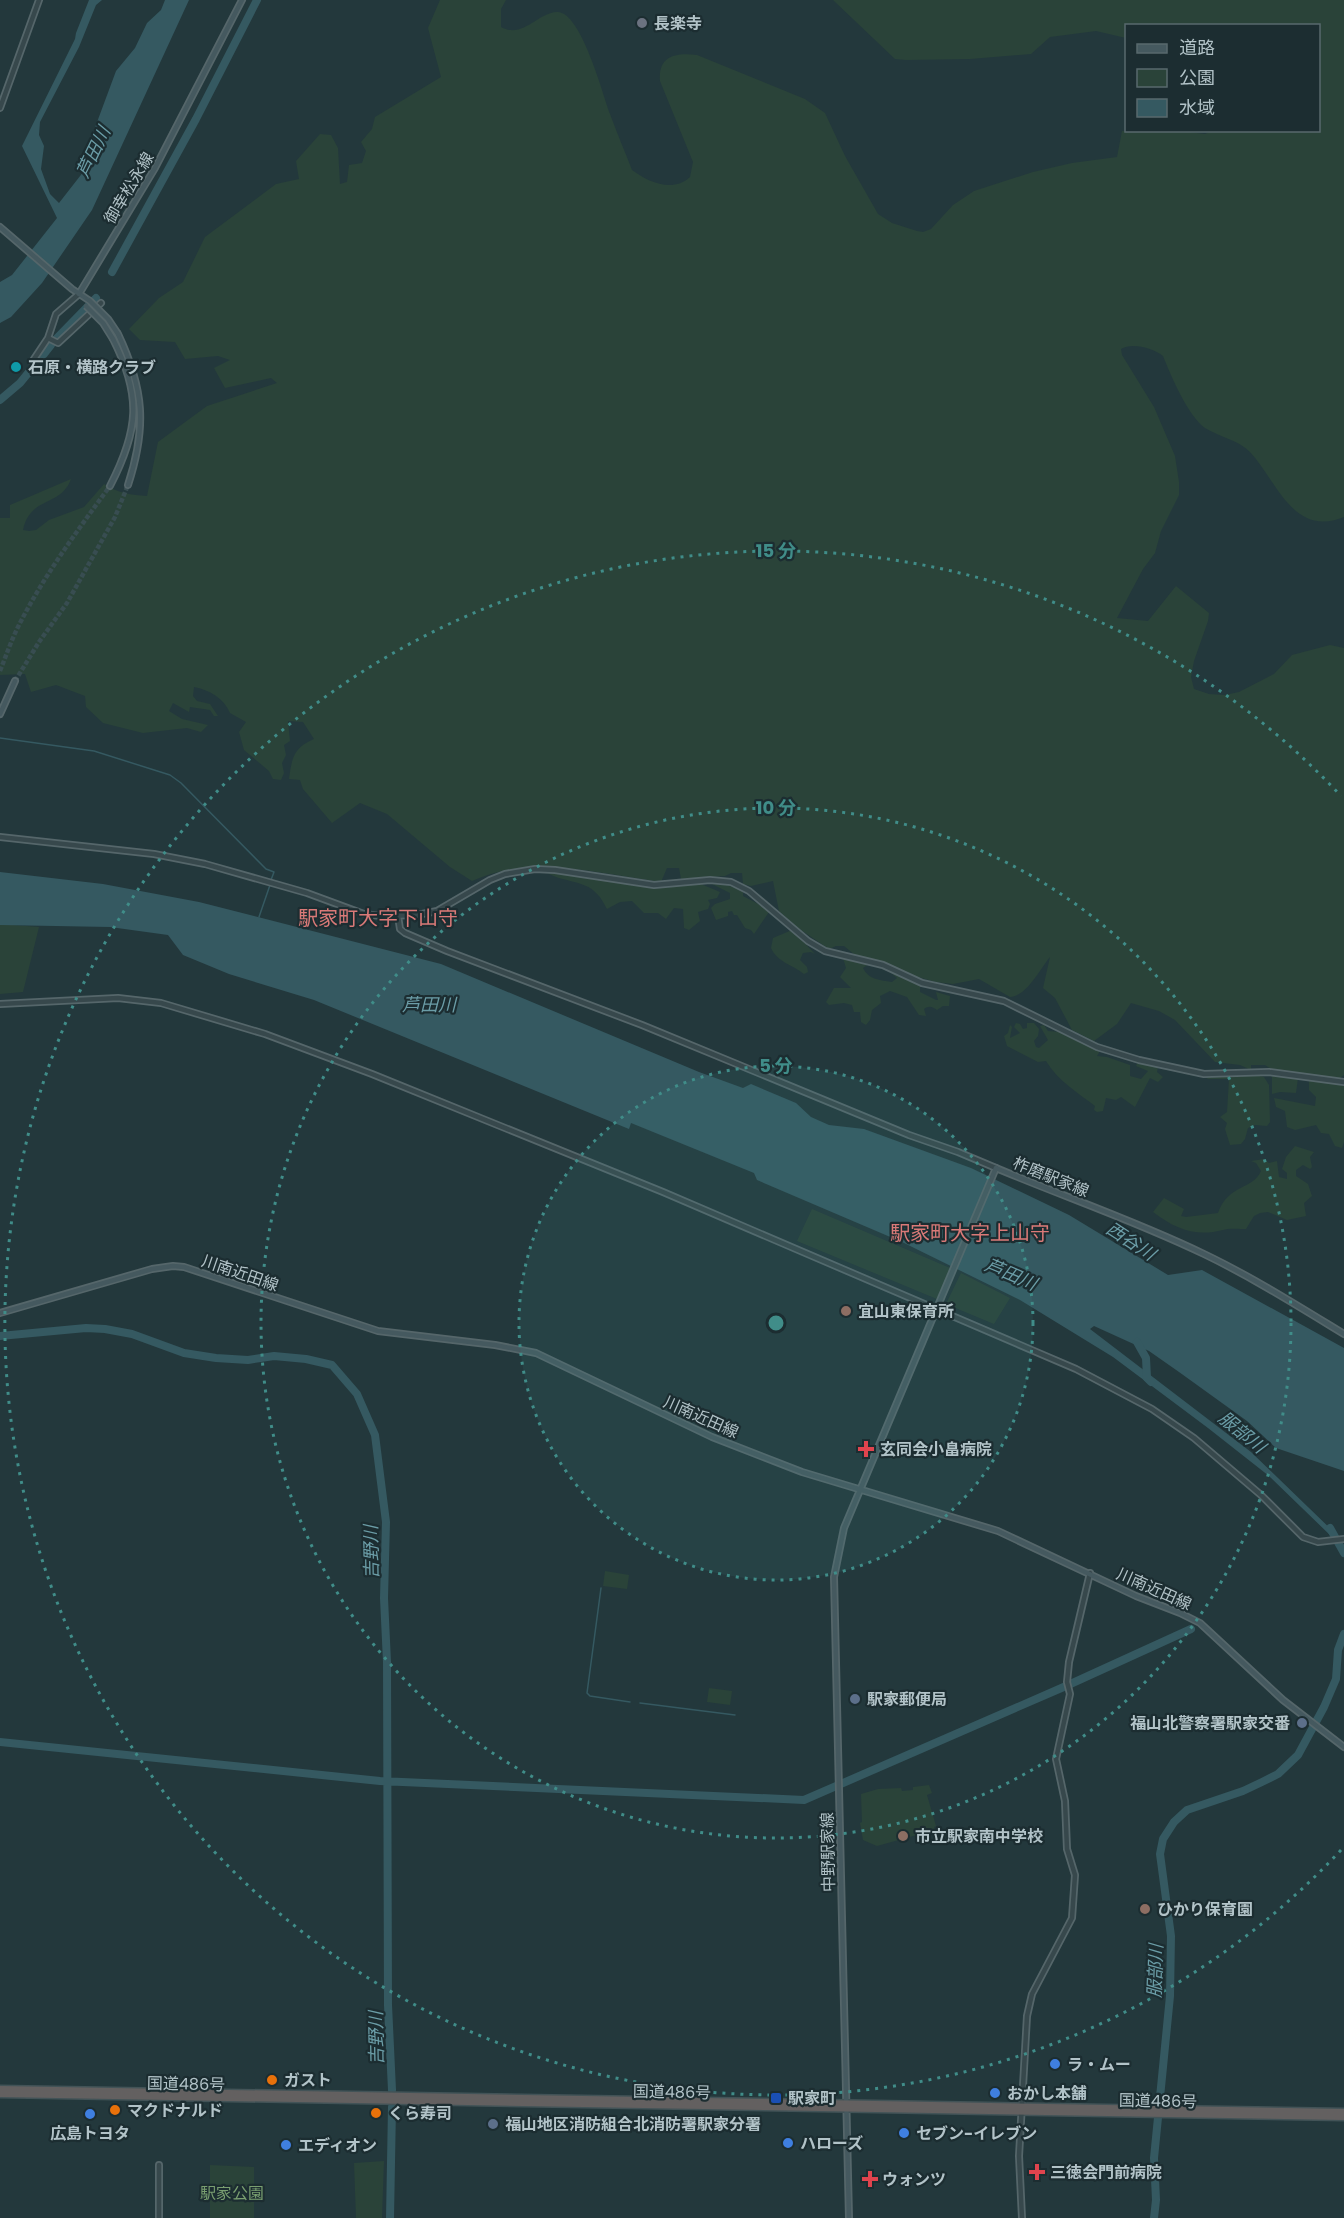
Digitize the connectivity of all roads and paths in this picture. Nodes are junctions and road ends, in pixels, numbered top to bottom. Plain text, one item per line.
1 (39, 0) edge
2 (242, 0) edge
3 (0, 108) edge
4 (0, 227) edge
5 (79, 294) junction
6 (88, 303) junction
7 (101, 303) dead end
8 (48, 338) junction
9 (33, 362) dead end
10 (129, 485) tunnel mouth
11 (110, 486) tunnel mouth
12 (15, 681) tunnel mouth
13 (0, 714) edge
14 (0, 837) edge
15 (398, 916) junction
16 (0, 1004) edge
17 (1344, 1082) edge
18 (996, 1169) junction
19 (937, 1306) junction
20 (0, 1313) edge
21 (1344, 1334) edge
22 (862, 1490) junction
23 (1344, 1539) edge
24 (1090, 1573) junction
25 (1344, 1747) edge
26 (0, 2089) edge
27 (0, 2094) edge
28 (845, 2106) junction
29 (1022, 2109) junction
30 (1176, 2112) junction
31 (1344, 2112) edge
32 (1344, 2117) edge
33 (159, 2165) dead end
34 (159, 2218) edge
35 (849, 2218) edge
36 (1022, 2218) edge

1 - 3 street
2 - 5 main road, 御幸松永線
4 - 5 main road
5 - 6 main road
5 - 8 street
6 - 10 main road, bridge
6 - 11 main road, bridge
7 - 8 street
8 - 9 street
12 - 13 main road
14 - 15 street
15 - 17 street
15 - 18 street
16 - 19 street
18 - 19 main road, 柞磨駅家線
18 - 21 main road, 柞磨駅家線
19 - 22 main road, 柞磨駅家線
19 - 23 street
20 - 22 main road, 川南近田線
22 - 24 main road, 川南近田線
22 - 28 main road, 中野駅家線
24 - 25 main road, 川南近田線
24 - 29 street
26 - 28 highway, 国道486号
27 - 28 highway, 国道486号
28 - 29 highway, 国道486号
28 - 35 main road, 中野駅家線
29 - 30 highway, 国道486号
29 - 36 street
30 - 31 highway, 国道486号
30 - 32 highway, 国道486号
33 - 34 street

